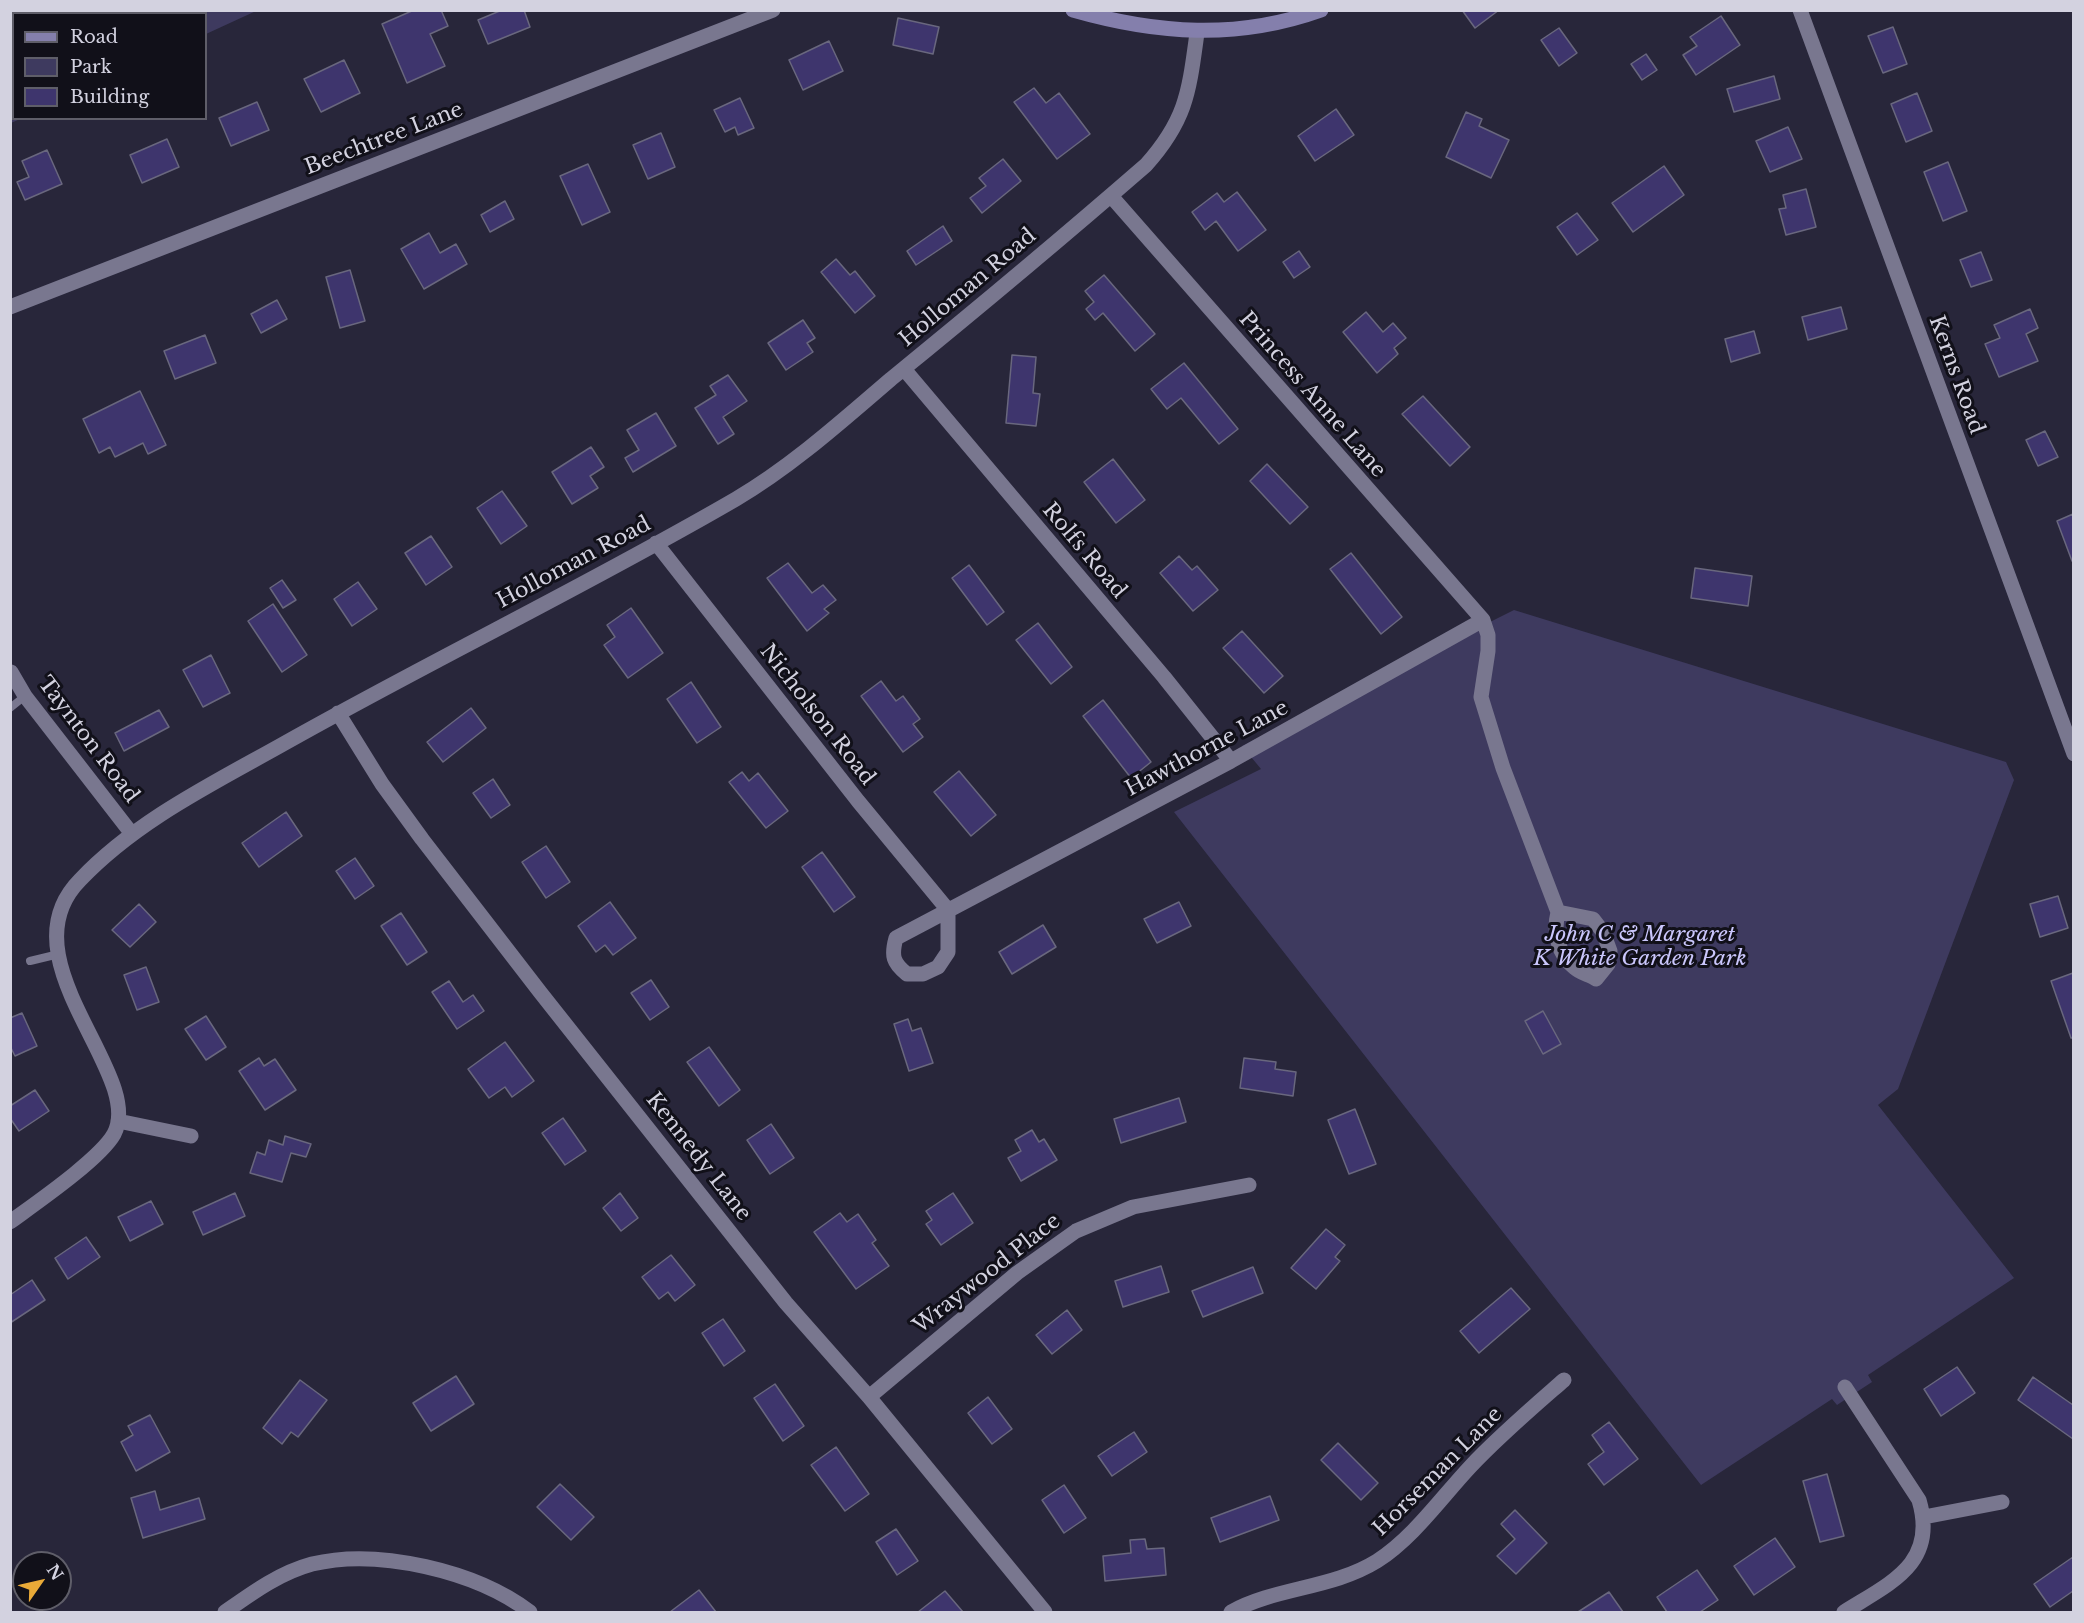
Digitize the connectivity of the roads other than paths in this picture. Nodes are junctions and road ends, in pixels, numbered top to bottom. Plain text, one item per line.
1 (773, 10) edge
2 (1073, 10) edge
3 (1321, 10) edge
4 (1800, 10) edge
5 (1197, 33) junction
6 (1111, 196) junction
7 (10, 307) edge
8 (904, 369) junction
9 (656, 543) junction
10 (1483, 620) junction
11 (11, 672) edge
12 (25, 696) junction
13 (10, 708) edge
14 (338, 713) junction
15 (2073, 754) edge
16 (1231, 762) junction
17 (132, 834) junction
18 (948, 910) junction
19 (1558, 912) junction
20 (59, 954) junction
21 (30, 961) dead end
22 (118, 1121) junction
23 (191, 1136) dead end
24 (1249, 1185) dead end
25 (10, 1222) edge
26 (1564, 1380) dead end
27 (1845, 1387) dead end
28 (869, 1397) junction
29 (2002, 1502) dead end
30 (1924, 1517) junction
31 (225, 1612) edge
32 (530, 1612) edge
33 (1045, 1612) edge
34 (1231, 1612) edge
35 (1844, 1612) edge

1 - 7 street, Beechtree Lane
2 - 5 main road
3 - 5 main road
4 - 15 street, Kerns Road
5 - 6 street, Holloman Road
6 - 8 street, Holloman Road
6 - 10 street, Princess Anne Lane
8 - 9 street, Holloman Road
8 - 16 street, Rolfs Road
9 - 14 street, Holloman Road
9 - 18 street, Nicholson Road
10 - 16 street, Hawthorne Lane
10 - 19 street
11 - 12 street, Taynton Road
12 - 13 lane
12 - 17 street, Taynton Road
14 - 17 street, Holloman Road
14 - 28 street, Kennedy Lane
16 - 18 street, Hawthorne Lane
17 - 20 street, Holloman Road
18 - 18 street, Hawthorne Lane
19 - 19 street
20 - 21 lane
20 - 22 street, Holloman Road
22 - 23 street
22 - 25 street
24 - 28 street, Wraywood Place
26 - 34 street, Horseman Lane
27 - 30 street
28 - 33 street, Kennedy Lane
29 - 30 street
30 - 35 street
31 - 32 street

